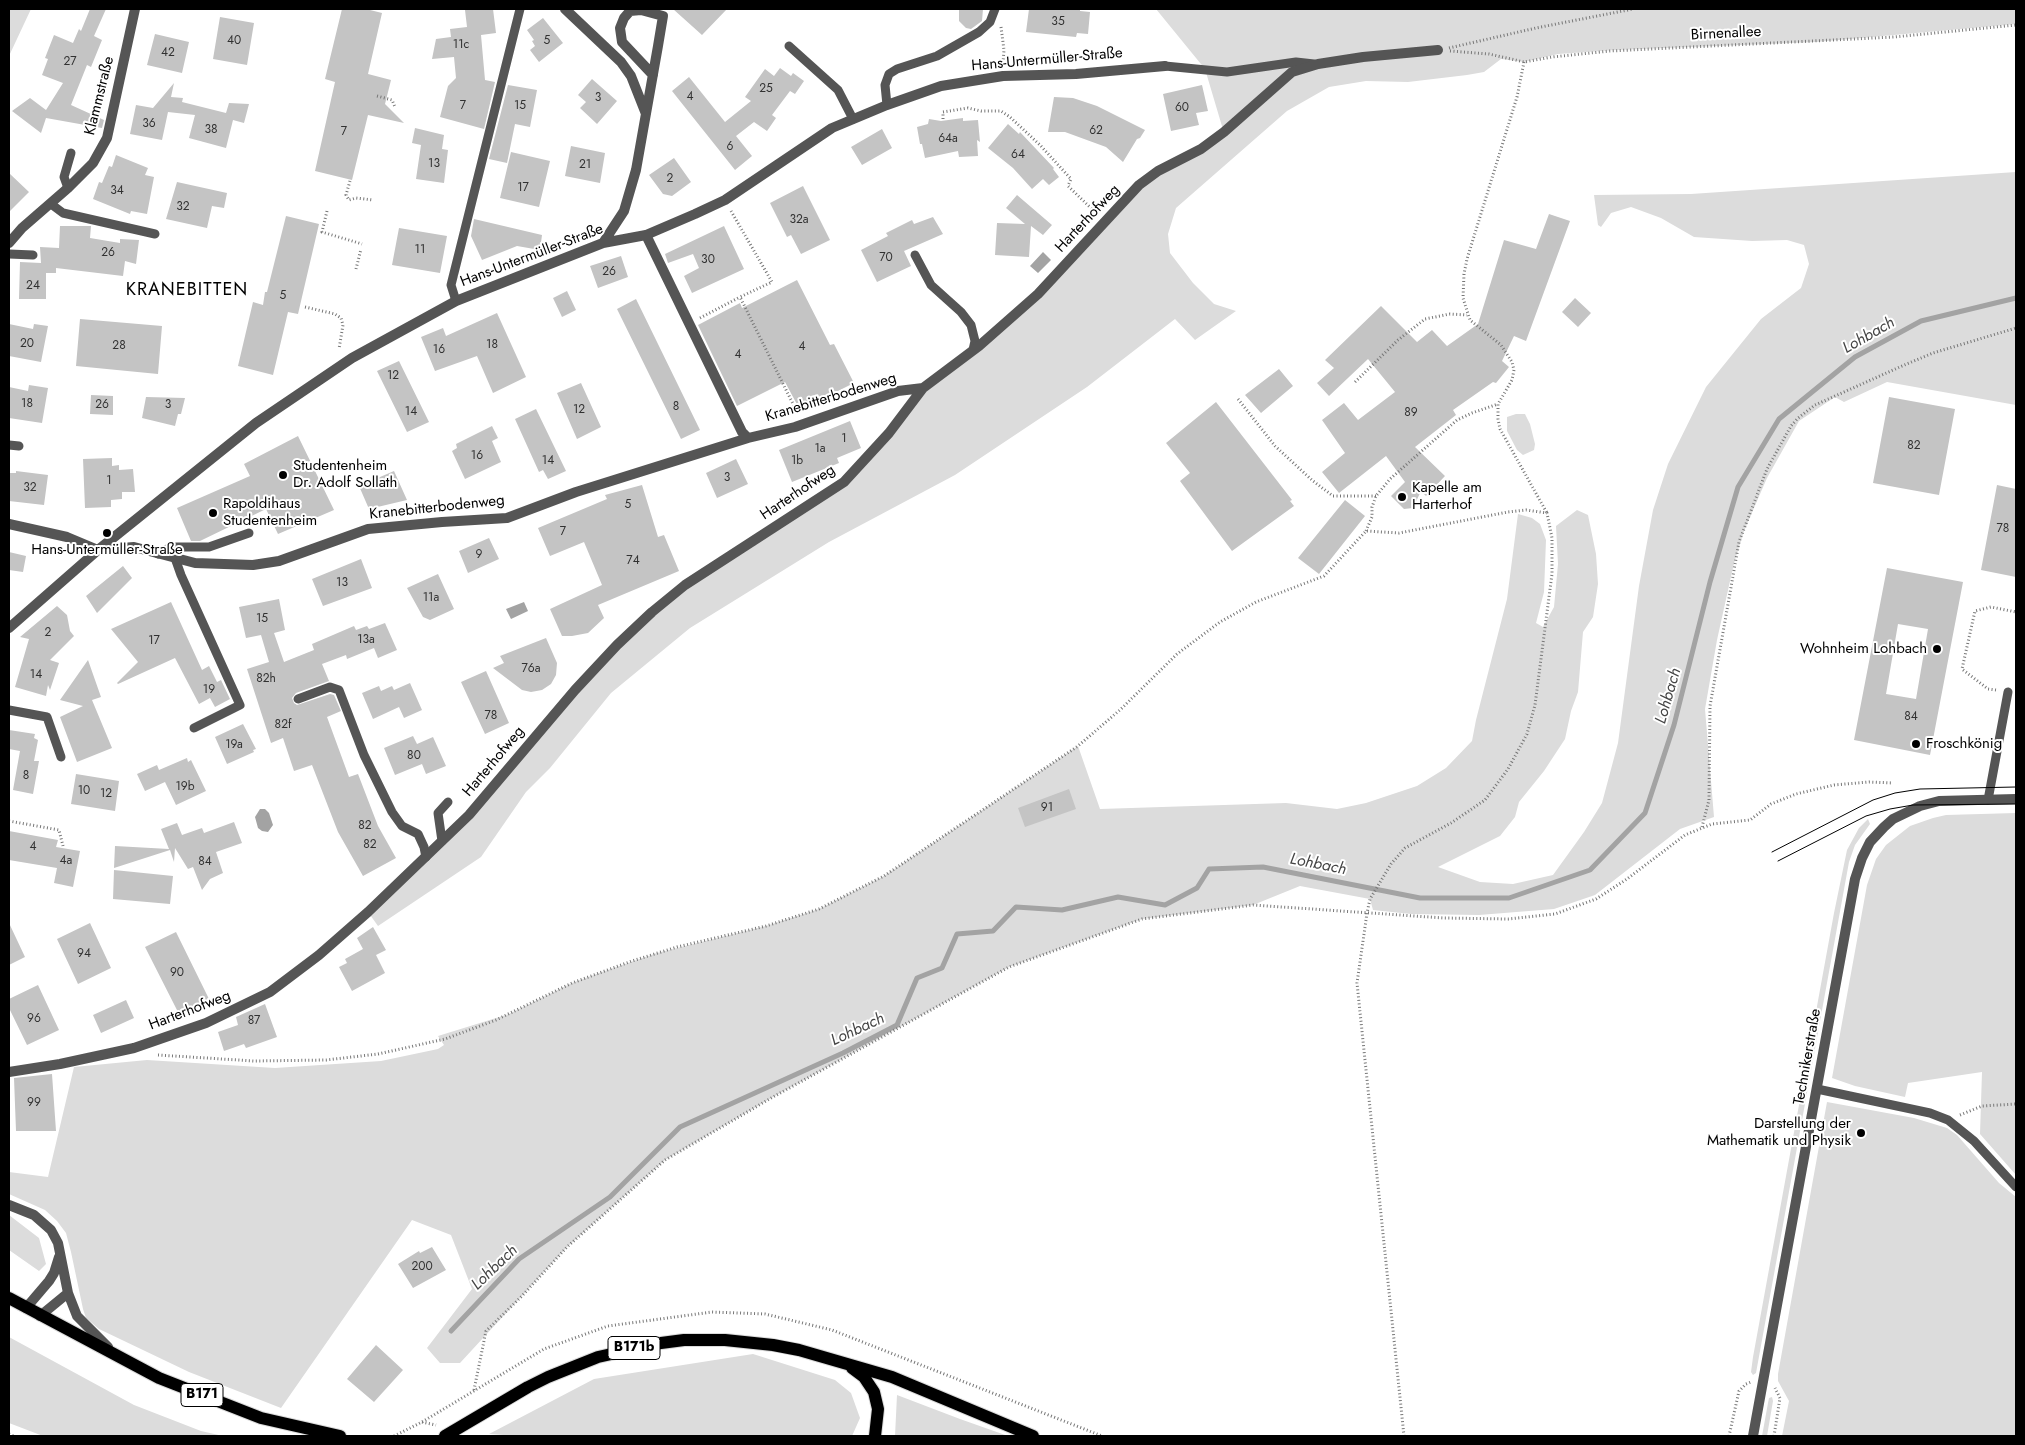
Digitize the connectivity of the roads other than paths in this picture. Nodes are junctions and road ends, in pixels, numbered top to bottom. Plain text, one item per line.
1 (135, 9) edge
2 (520, 9) edge
3 (565, 9) edge
4 (664, 12) edge
5 (995, 12) edge
6 (789, 46) dead end
7 (1438, 50) road end
8 (1318, 64) junction
9 (1165, 66) joint
10 (653, 75) junction
11 (887, 105) junction
12 (646, 115) junction
13 (853, 118) junction
14 (71, 154) dead end
15 (68, 188) junction
16 (51, 204) junction
17 (155, 234) dead end
18 (646, 235) junction
19 (9, 243) edge
20 (603, 243) junction
21 (9, 254) edge
22 (33, 255) dead end
23 (915, 256) dead end
24 (456, 302) junction
25 (973, 350) junction
26 (923, 388) junction
27 (748, 438) junction
28 (9, 445) edge
29 (19, 446) dead end
30 (9, 524) edge
31 (249, 533) dead end
32 (98, 550) junction
33 (158, 554) junction
34 (175, 558) junction
35 (9, 628) edge
36 (2008, 692) road end
37 (298, 699) dead end
38 (9, 710) edge
39 (194, 728) dead end
40 (61, 757) dead end
41 (2016, 799) edge
42 (1988, 800) junction
43 (448, 802) dead end
44 (442, 841) junction
45 (426, 857) junction
46 (9, 1072) edge
47 (1817, 1089) junction
48 (2016, 1188) edge
49 (9, 1205) edge
50 (60, 1254) junction
51 (68, 1293) junction
52 (9, 1298) edge
53 (26, 1308) junction
54 (40, 1316) junction
55 (841, 1362) junction
56 (144, 1371) junction
57 (340, 1436) edge
58 (445, 1436) edge
59 (875, 1436) edge
60 (1032, 1436) edge
61 (1752, 1436) edge

1 - 15 street, Klammstraße
2 - 24 lane
3 - 12 street
4 - 10 street
4 - 10 street
5 - 11 lane
6 - 13 lane
7 - 8 street, Harterhofweg
8 - 9 lane
8 - 25 street, Harterhofweg
9 - 11 street, Hans-Untermüller-Straße
10 - 12 street
11 - 13 street, Hans-Untermüller-Straße
12 - 20 street
13 - 18 street, Hans-Untermüller-Straße
14 - 15 lane
15 - 16 street, Klammstraße
16 - 17 lane
16 - 19 street, Klammstraße
18 - 20 street, Hans-Untermüller-Straße
18 - 27 street
20 - 24 street, Hans-Untermüller-Straße
21 - 22 lane
23 - 25 lane
24 - 32 street, Hans-Untermüller-Straße
25 - 26 street, Harterhofweg
26 - 27 street, Kranebitterbodenweg
26 - 44 street, Harterhofweg
27 - 34 street, Kranebitterbodenweg
28 - 29 lane
30 - 32 street, Kranebitterbodenweg
31 - 33 lane
32 - 33 street, Kranebitterbodenweg
32 - 35 street, Hans-Untermüller-Straße
33 - 34 street, Kranebitterbodenweg
34 - 39 lane
36 - 42 lane
37 - 45 lane
38 - 40 lane
41 - 42 street, Technikerstraße
42 - 47 street, Technikerstraße
43 - 44 lane
44 - 45 street, Harterhofweg
45 - 46 street, Harterhofweg
47 - 48 lane
47 - 61 street, Technikerstraße
49 - 50 street
50 - 51 street
50 - 53 street
51 - 54 street
51 - 56 street
52 - 53 main road, B171
53 - 54 main road, B171
54 - 56 main road, B171
55 - 58 main road, B171b
55 - 59 main road, B171b
55 - 60 main road, B171b
56 - 57 main road, B171

